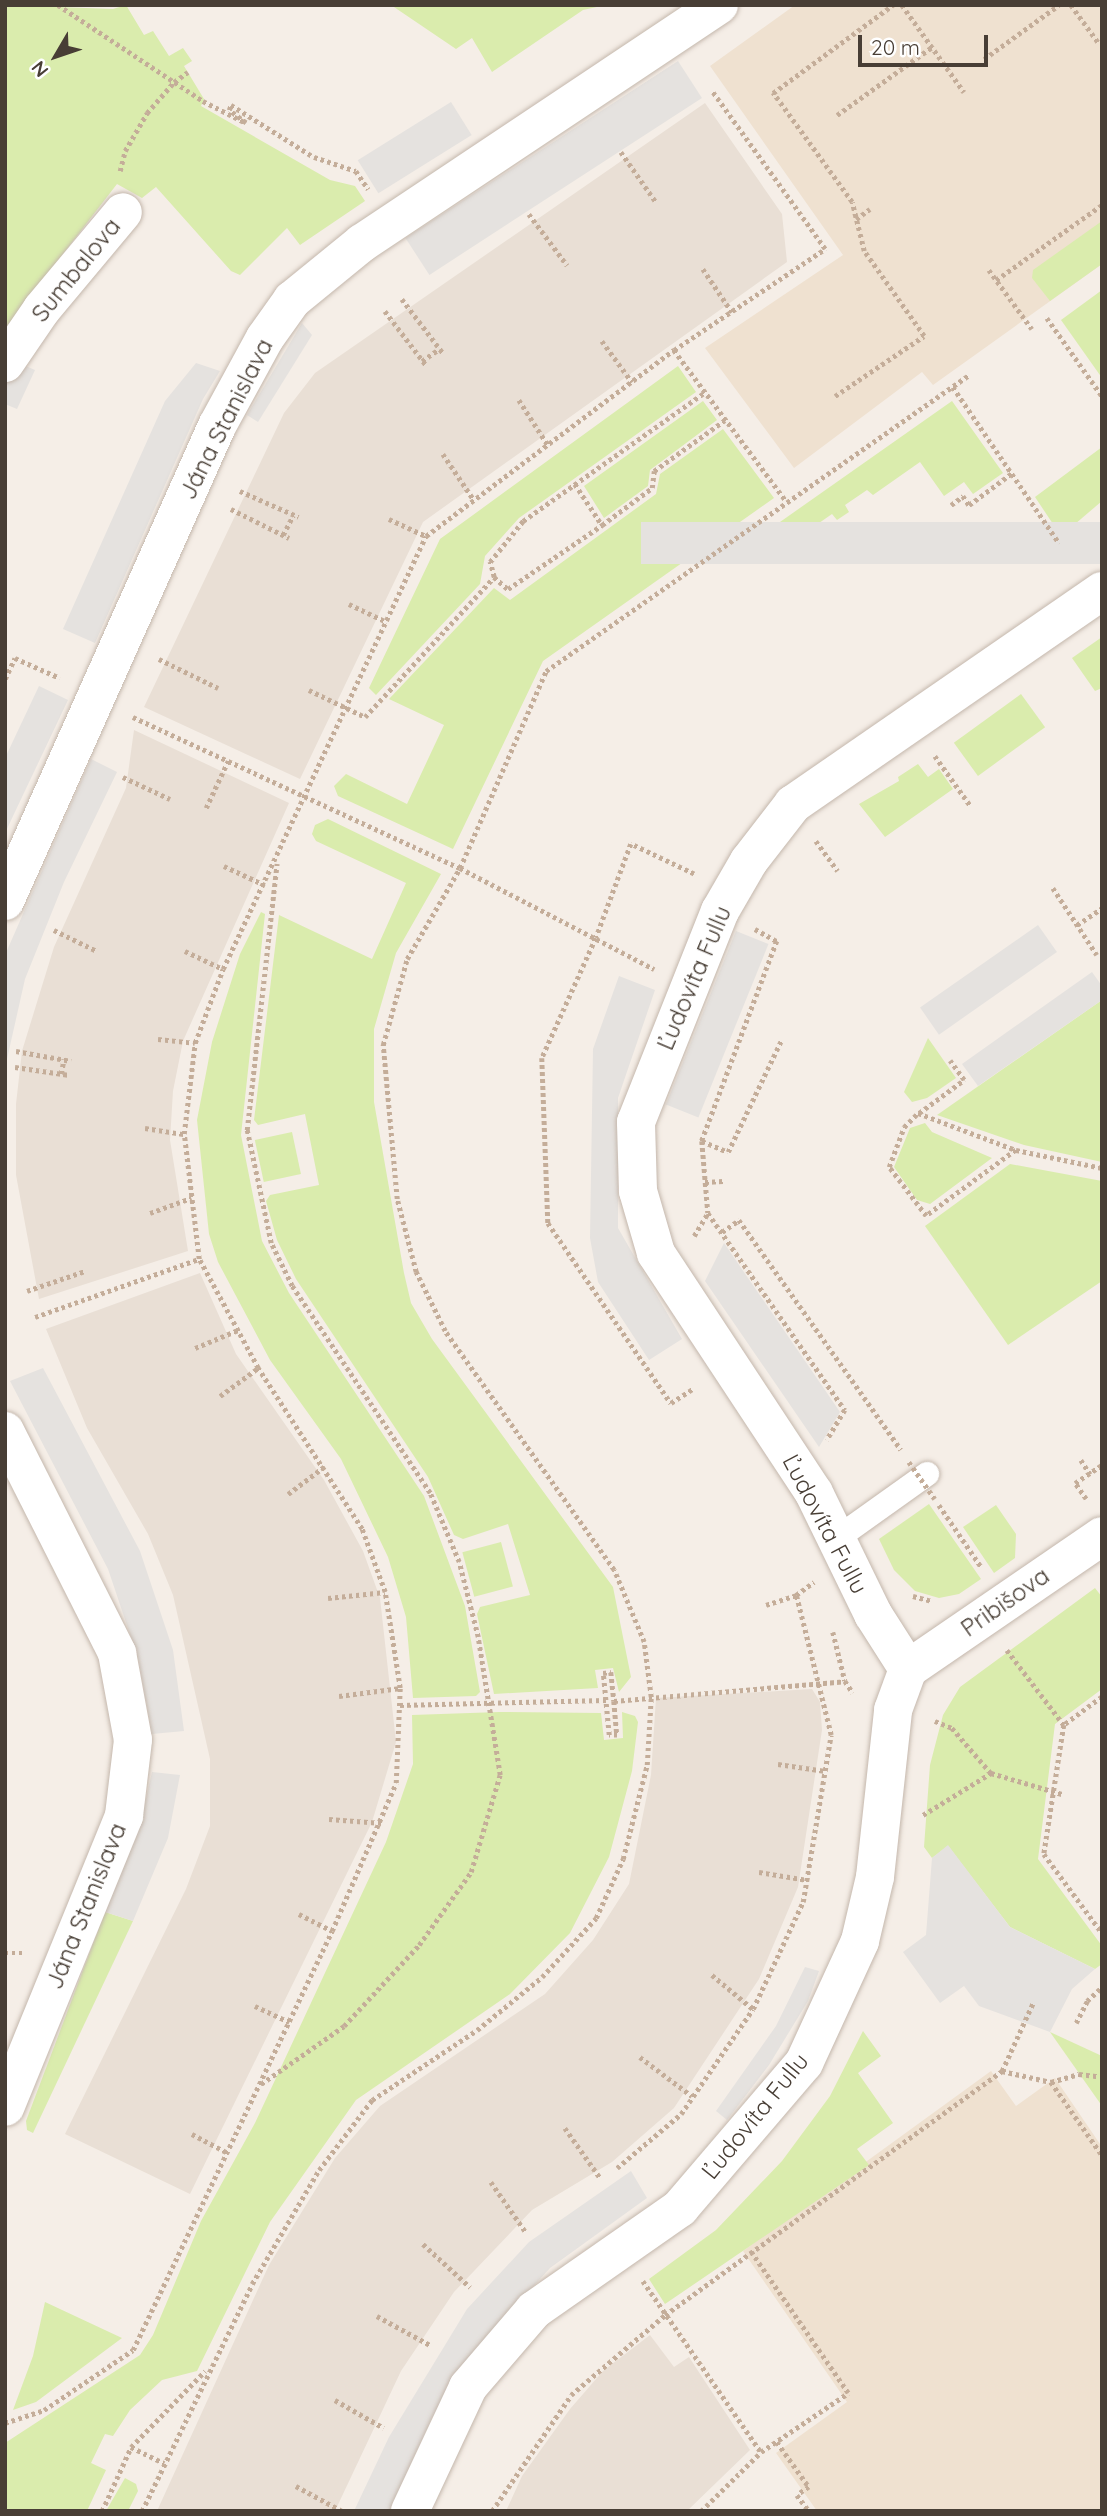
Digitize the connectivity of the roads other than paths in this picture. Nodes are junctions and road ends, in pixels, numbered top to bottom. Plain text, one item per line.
1 (719, 5) edge
2 (123, 212) road end
3 (5, 363) edge
4 (1102, 591) edge
5 (5, 901) edge
6 (5, 1431) edge
7 (918, 1468) road end
8 (1102, 1536) edge
9 (836, 1539) junction
10 (908, 1669) junction
11 (5, 2107) edge
12 (410, 2511) edge

1 - 5 street, Jána Stanislava
2 - 3 street, Sumbalova
4 - 9 street, Ľudovíta Fullu
6 - 11 street, Jána Stanislava
7 - 9 lane
8 - 10 street, Pribišova
9 - 10 street, Ľudovíta Fullu
10 - 12 street, Ľudovíta Fullu

